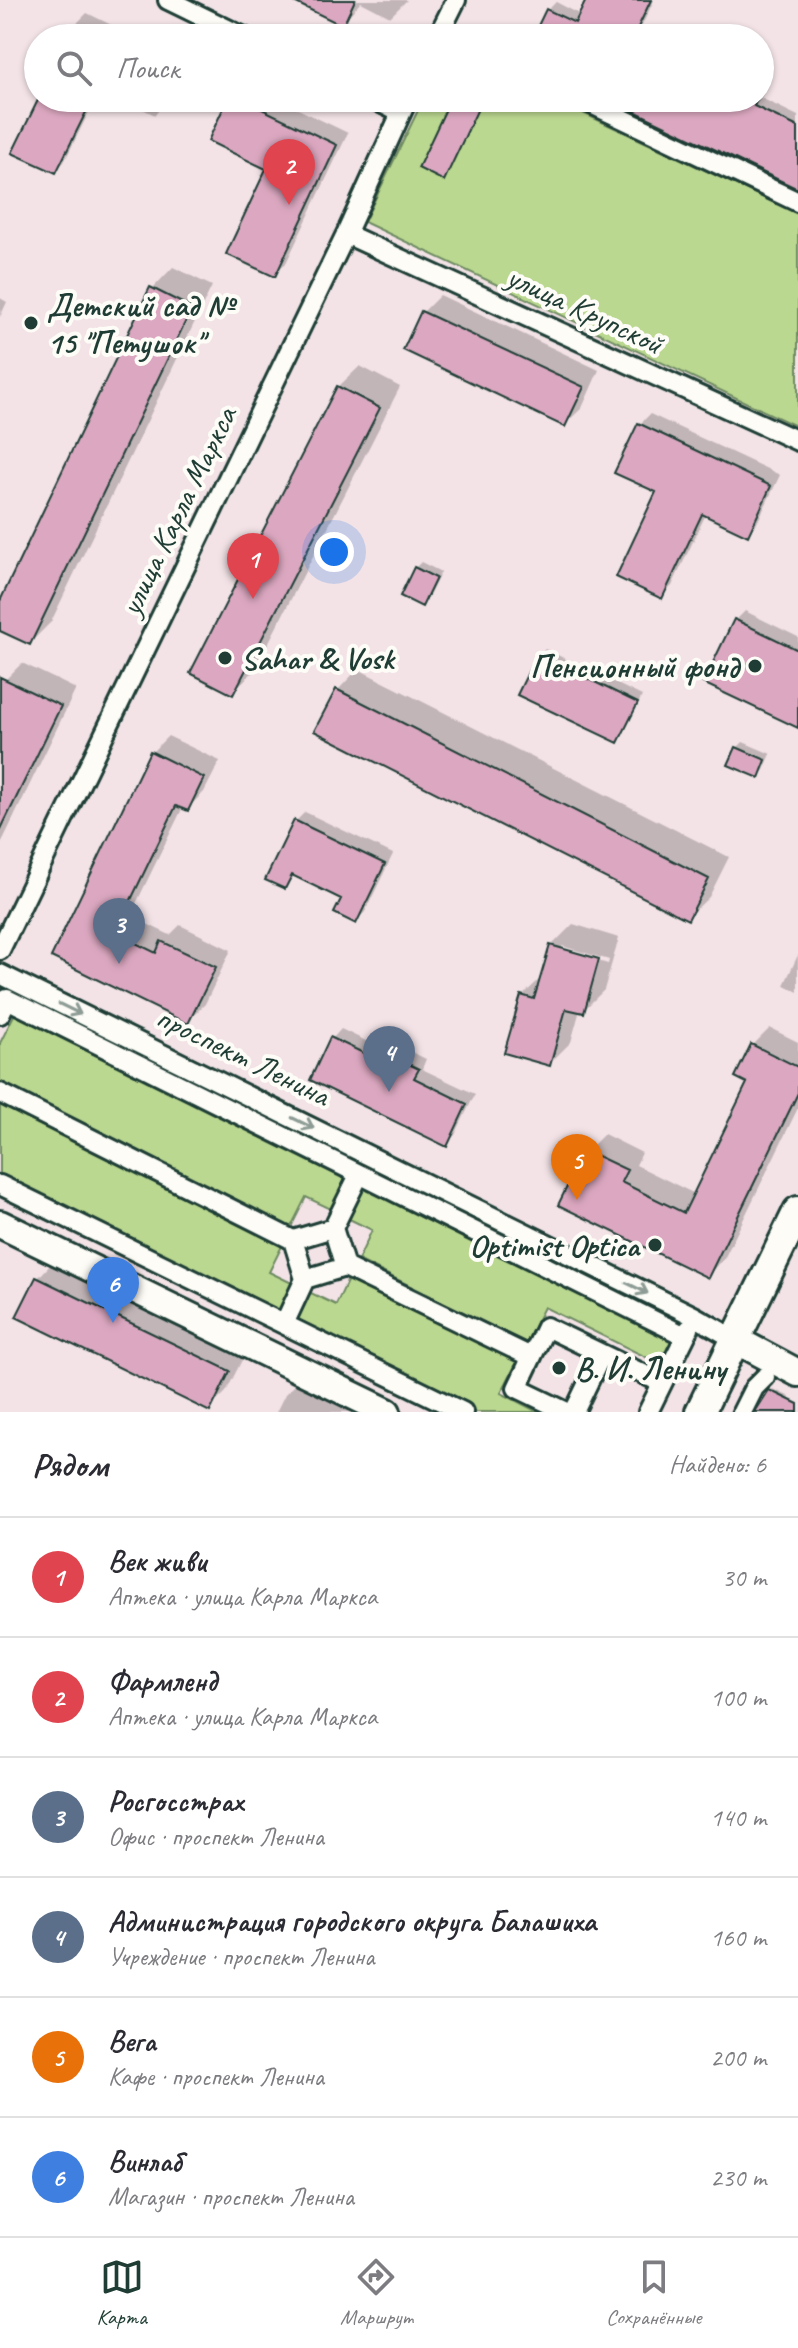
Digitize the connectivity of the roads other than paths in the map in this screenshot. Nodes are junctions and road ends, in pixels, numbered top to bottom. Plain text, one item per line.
1 (168, 0) edge
2 (456, 0) edge
3 (217, 24) edge
4 (444, 24) edge
5 (401, 112) edge
6 (608, 112) edge
7 (798, 202) edge
8 (346, 234) junction
9 (798, 441) edge
10 (0, 950) edge
11 (0, 974) edge
12 (0, 1014) edge
13 (0, 1093) edge
14 (359, 1175) junction
15 (0, 1185) edge
16 (798, 1211) edge
17 (0, 1224) edge
18 (333, 1228) junction
19 (293, 1240) junction
20 (345, 1267) junction
21 (305, 1279) junction
22 (284, 1324) junction
23 (736, 1340) junction
24 (602, 1354) junction
25 (531, 1357) junction
26 (798, 1373) edge
27 (765, 1377) dead end
28 (662, 1383) junction
29 (387, 1412) edge
30 (463, 1412) edge
31 (567, 1412) edge
32 (574, 1412) edge
33 (648, 1412) edge
34 (700, 1412) edge
35 (742, 1412) edge

1 - 3 street
2 - 4 street
5 - 8 street, улица Карла Маркса
6 - 7 street
8 - 9 street, улица Крупской
8 - 10 street, улица Карла Маркса
11 -> 23 street, проспект Ленина
12 - 14 street
13 - 19 street
14 - 18 street
14 - 28 street
15 - 22 street
16 - 23 main road
17 - 29 street
18 - 19 street
18 - 20 street
19 - 21 street
20 - 21 street
20 - 25 street
21 - 22 street
22 - 30 street
23 - 26 street, проспект Ленина
23 - 34 main road
24 - 25 street
24 - 28 street
24 - 32 street
25 - 31 street
27 - 35 street
28 - 33 street

